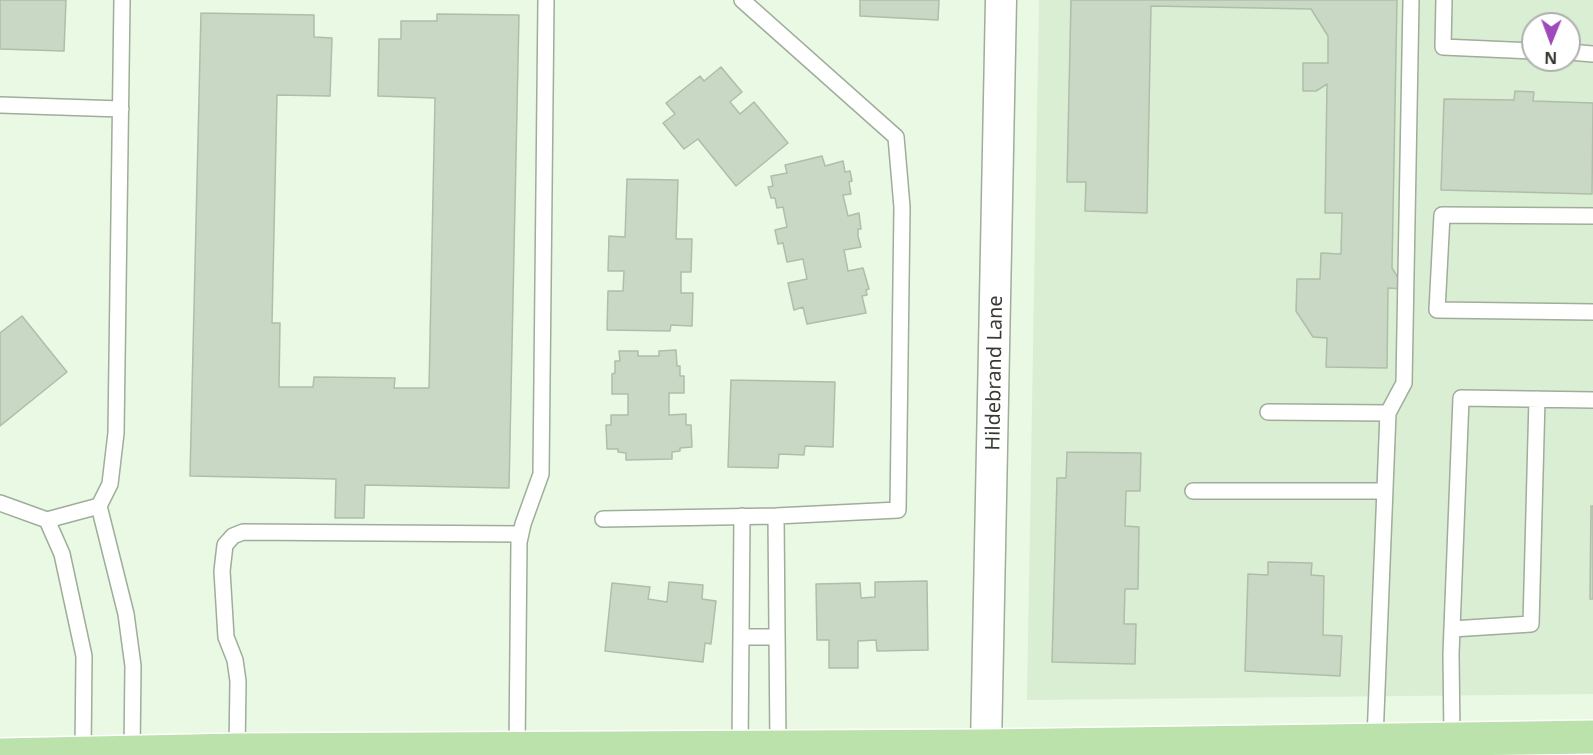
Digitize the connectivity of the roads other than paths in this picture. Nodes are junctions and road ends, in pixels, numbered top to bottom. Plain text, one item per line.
1 (122, 0) edge
2 (546, 0) edge
3 (742, 0) edge
4 (766, 0) edge
5 (1002, 0) edge
6 (1411, 0) edge
7 (1444, 0) edge
8 (759, 15) junction
9 (1521, 50) edge
10 (0, 105) edge
11 (121, 109) junction
12 (1593, 216) edge
13 (1593, 312) edge
14 (1537, 399) junction
15 (1593, 400) edge
16 (1268, 412) dead end
17 (1388, 413) junction
18 (1193, 491) dead end
19 (1385, 491) junction
20 (0, 503) edge
21 (99, 506) junction
22 (742, 516) junction
23 (776, 516) junction
24 (603, 519) dead end
25 (47, 520) junction
26 (521, 534) junction
27 (1452, 629) junction
28 (741, 637) junction
29 (777, 637) junction
30 (1593, 737) edge
31 (1452, 738) junction
32 (1374, 739) junction
33 (1189, 744) junction
34 (778, 747) junction
35 (740, 748) junction
36 (517, 749) junction
37 (237, 750) junction
38 (984, 751) edge
39 (324, 752) edge
40 (83, 753) junction
41 (131, 753) edge
42 (0, 755) edge
43 (1146, 755) edge

1 - 11 lane
2 - 26 lane
3 - 8 lane
4 - 8 lane
5 - 38 street, Hildebrand Lane
6 - 17 lane
7 - 9 lane
8 - 23 lane
10 - 11 lane
11 - 21 lane
12 - 13 lane
14 - 15 lane
14 - 27 lane
14 - 27 lane
16 - 17 lane
17 - 19 lane
18 - 19 lane
19 - 32 lane
20 - 25 lane
21 - 25 lane
21 - 41 lane
22 - 23 lane
22 - 24 lane
22 - 28 lane
23 - 29 lane
25 - 40 lane
26 - 36 lane
26 - 37 lane
27 - 31 lane
28 - 29 lane
28 - 35 lane
29 - 34 lane
30 - 31 main road
31 - 32 main road
32 - 33 main road
33 - 38 main road
33 - 43 main road
34 - 35 main road
34 - 38 main road
35 - 36 main road
36 - 39 main road
37 - 39 main road
37 - 41 main road
40 - 41 main road
40 - 42 main road

